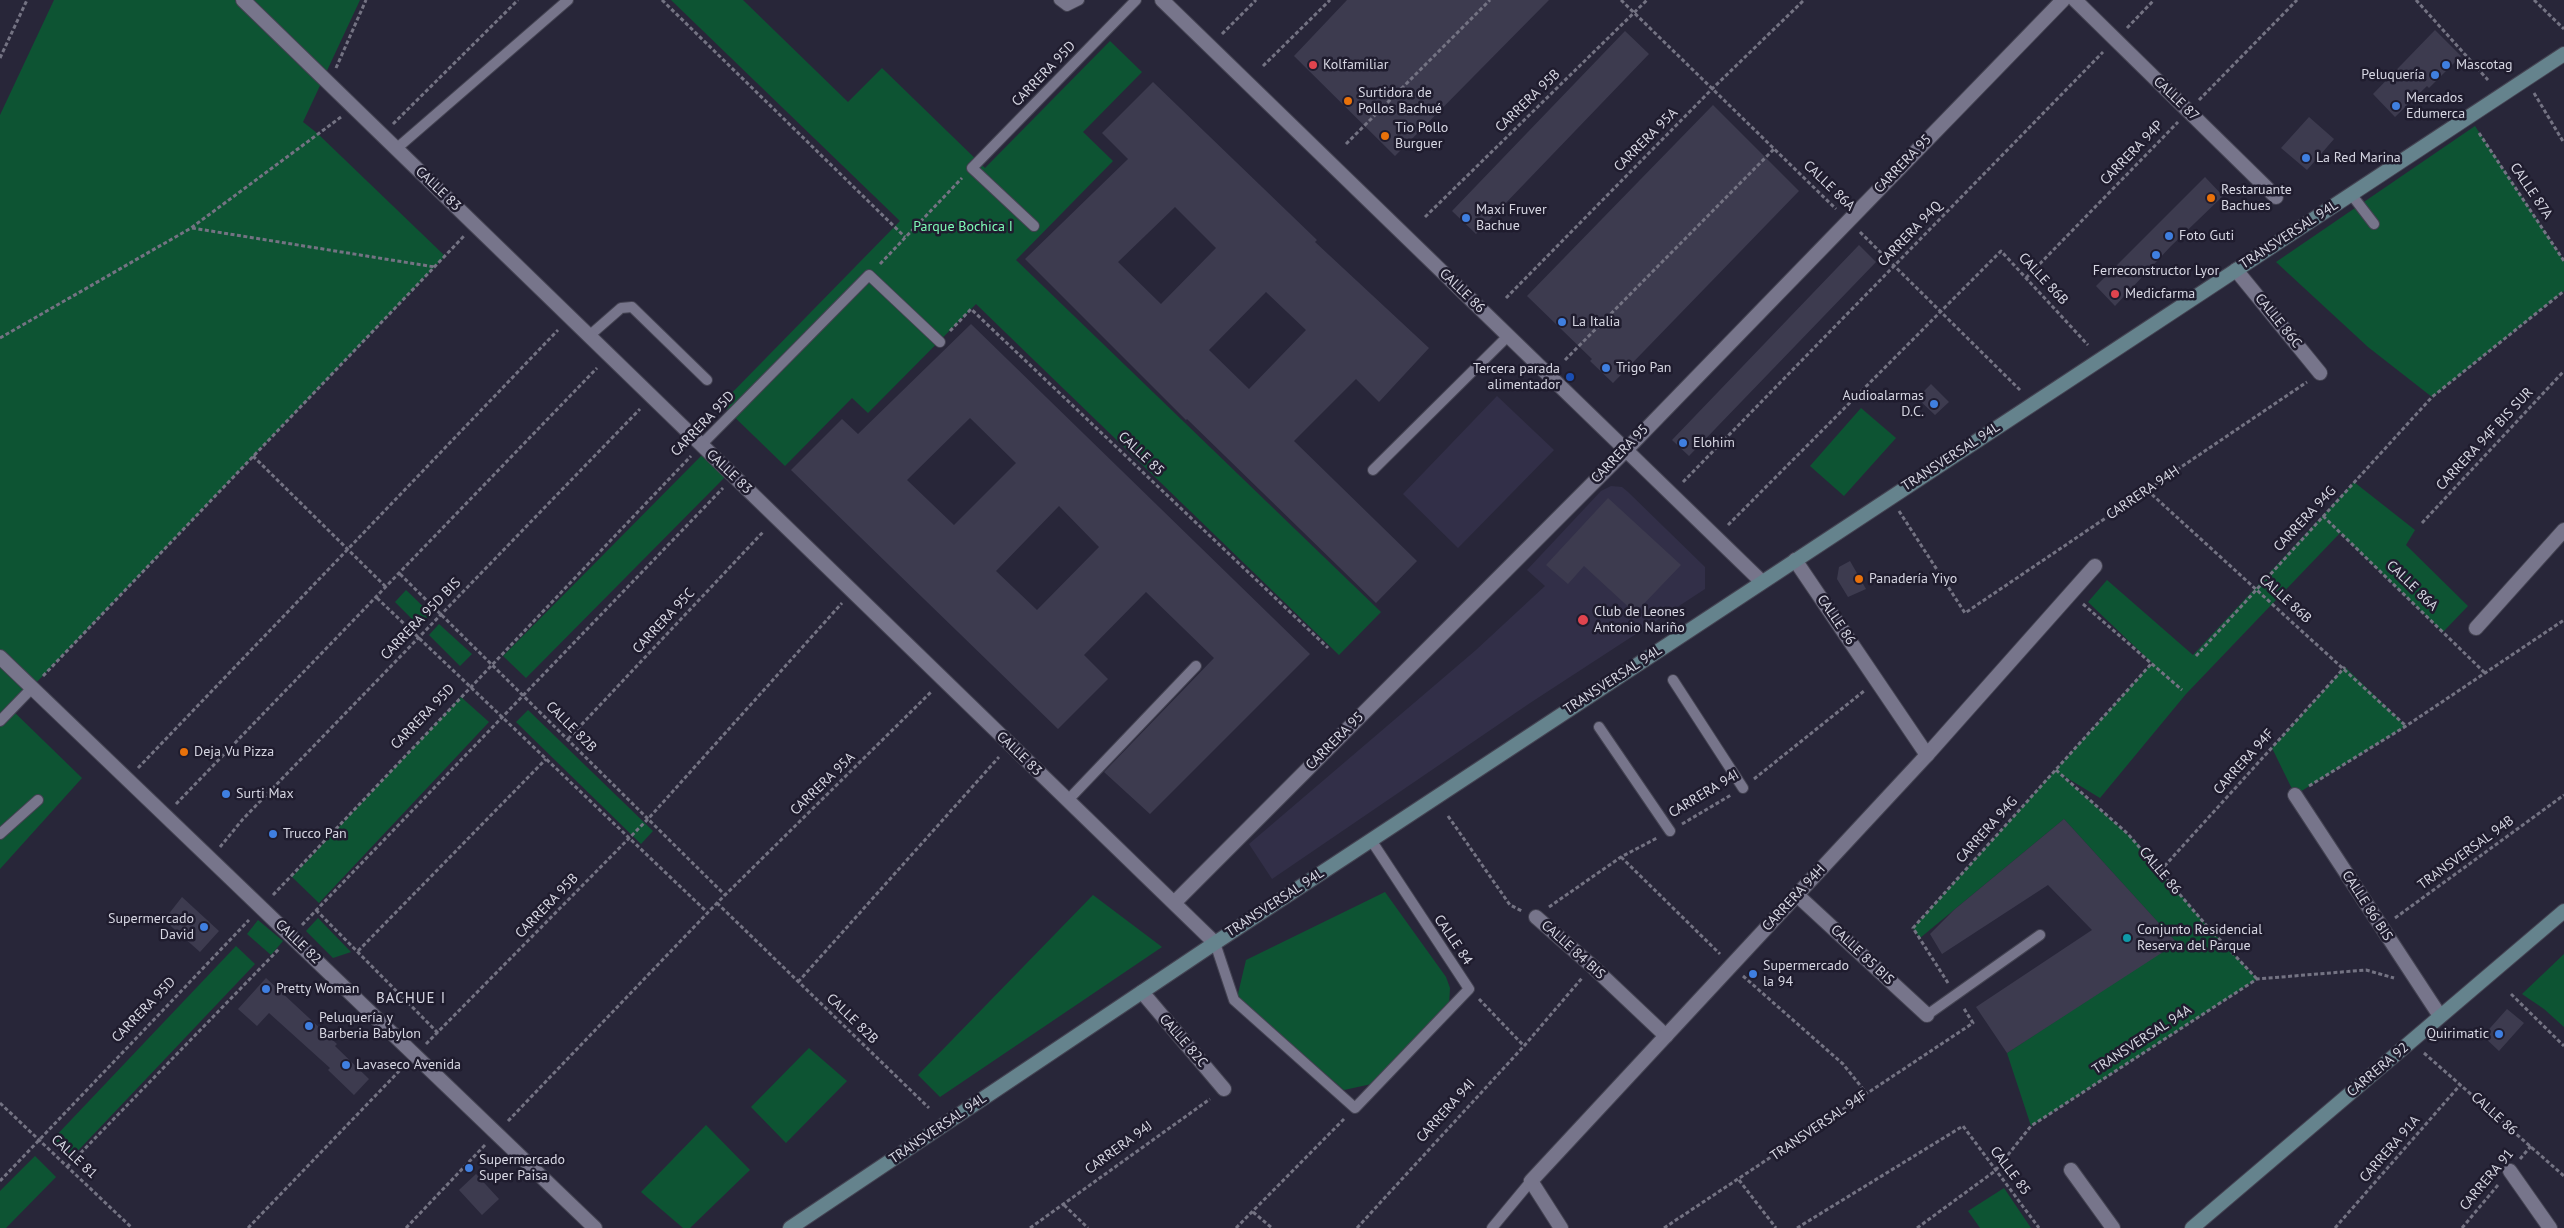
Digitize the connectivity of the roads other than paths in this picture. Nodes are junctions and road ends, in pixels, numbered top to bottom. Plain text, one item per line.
1 (242, 0) edge
2 (568, 0) edge
3 (1060, 0) edge
4 (1079, 0) edge
5 (1136, 0) edge
6 (1162, 0) edge
7 (2063, 0) edge
8 (2075, 0) edge
9 (2564, 54) edge
10 (396, 149) junction
11 (2351, 194) junction
12 (2276, 197) dead end
13 (2374, 224) dead end
14 (1034, 226) dead end
15 (2236, 270) junction
16 (589, 336) junction
17 (1508, 336) junction
18 (940, 342) road end
19 (2320, 373) road end
20 (707, 380) dead end
21 (702, 445) junction
22 (1626, 450) junction
23 (1373, 470) dead end
24 (2564, 530) edge
25 (1795, 560) junction
26 (2095, 566) dead end
27 (1762, 582) junction
28 (2476, 628) dead end
29 (0, 657) edge
30 (1196, 666) dead end
31 (1672, 680) dead end
32 (32, 688) junction
33 (0, 721) edge
34 (1598, 727) dead end
35 (1927, 755) junction
36 (1743, 788) road end
37 (2295, 795) road end
38 (38, 800) dead end
39 (1068, 800) junction
40 (1670, 831) road end
41 (0, 834) edge
42 (1370, 840) junction
43 (1798, 895) junction
44 (1174, 903) junction
45 (2564, 911) edge
46 (1536, 917) road end
47 (2040, 936) dead end
48 (1215, 943) junction
49 (1142, 992) junction
50 (1927, 1015) joint
51 (2440, 1016) junction
52 (1666, 1036) junction
53 (1224, 1089) road end
54 (2071, 1170) dead end
55 (2510, 1171) road end
56 (1531, 1181) junction
57 (595, 1228) edge
58 (790, 1228) edge
59 (1492, 1228) edge
60 (1561, 1228) edge
61 (2113, 1228) edge
62 (2192, 1228) edge
63 (2550, 1228) edge

1 - 10 street, CALLE 83
2 - 10 lane
3 - 4 lane
5 - 14 lane, CARRERA 95D
6 - 17 street, CALLE 86
7 - 22 street, CARRERA 95
8 - 12 street, CALLE 87
9 - 11 main road, TRANSVERSAL 94L
10 - 16 street, CALLE 83
11 - 13 lane
11 - 15 main road, TRANSVERSAL 94L
15 - 19 street, CALLE 86C
15 - 25 main road, TRANSVERSAL 94L
16 - 20 lane
16 - 21 street, CALLE 83
17 - 22 street, CALLE 86
17 - 23 lane
18 - 21 lane, CARRERA 95D
21 - 39 street, CALLE 83
22 - 27 street, CALLE 86
22 - 44 street, CARRERA 95
24 - 28 street
25 - 27 main road, TRANSVERSAL 94L
25 - 35 street, CALLE 86
26 - 35 street, CARRERA 94H
27 - 42 main road, TRANSVERSAL 94L
29 - 32 street, CALLE 82
30 - 39 lane
31 - 36 lane
32 - 33 lane
32 - 57 street, CALLE 82
34 - 40 lane
35 - 43 street, CARRERA 94H
37 - 51 street, CALLE 86 BIS
38 - 41 lane
39 - 44 street, CALLE 83
42 - 48 main road, TRANSVERSAL 94L
42 - 48 lane, CALLE 84
43 - 50 street, CALLE 85 BIS
43 - 52 street, CARRERA 94H
44 - 48 street, CALLE 83
45 - 51 main road, CARRERA 92
46 - 52 street, CALLE 84 BIS
47 - 50 lane
48 - 49 main road, TRANSVERSAL 94L
49 - 53 street, CALLE 82C
49 - 58 main road, TRANSVERSAL 94L
51 - 62 main road, CARRERA 92
52 - 56 street, CARRERA 94H
54 - 61 street
55 - 63 street
56 - 59 lane, CARRERA 94H
56 - 60 street

